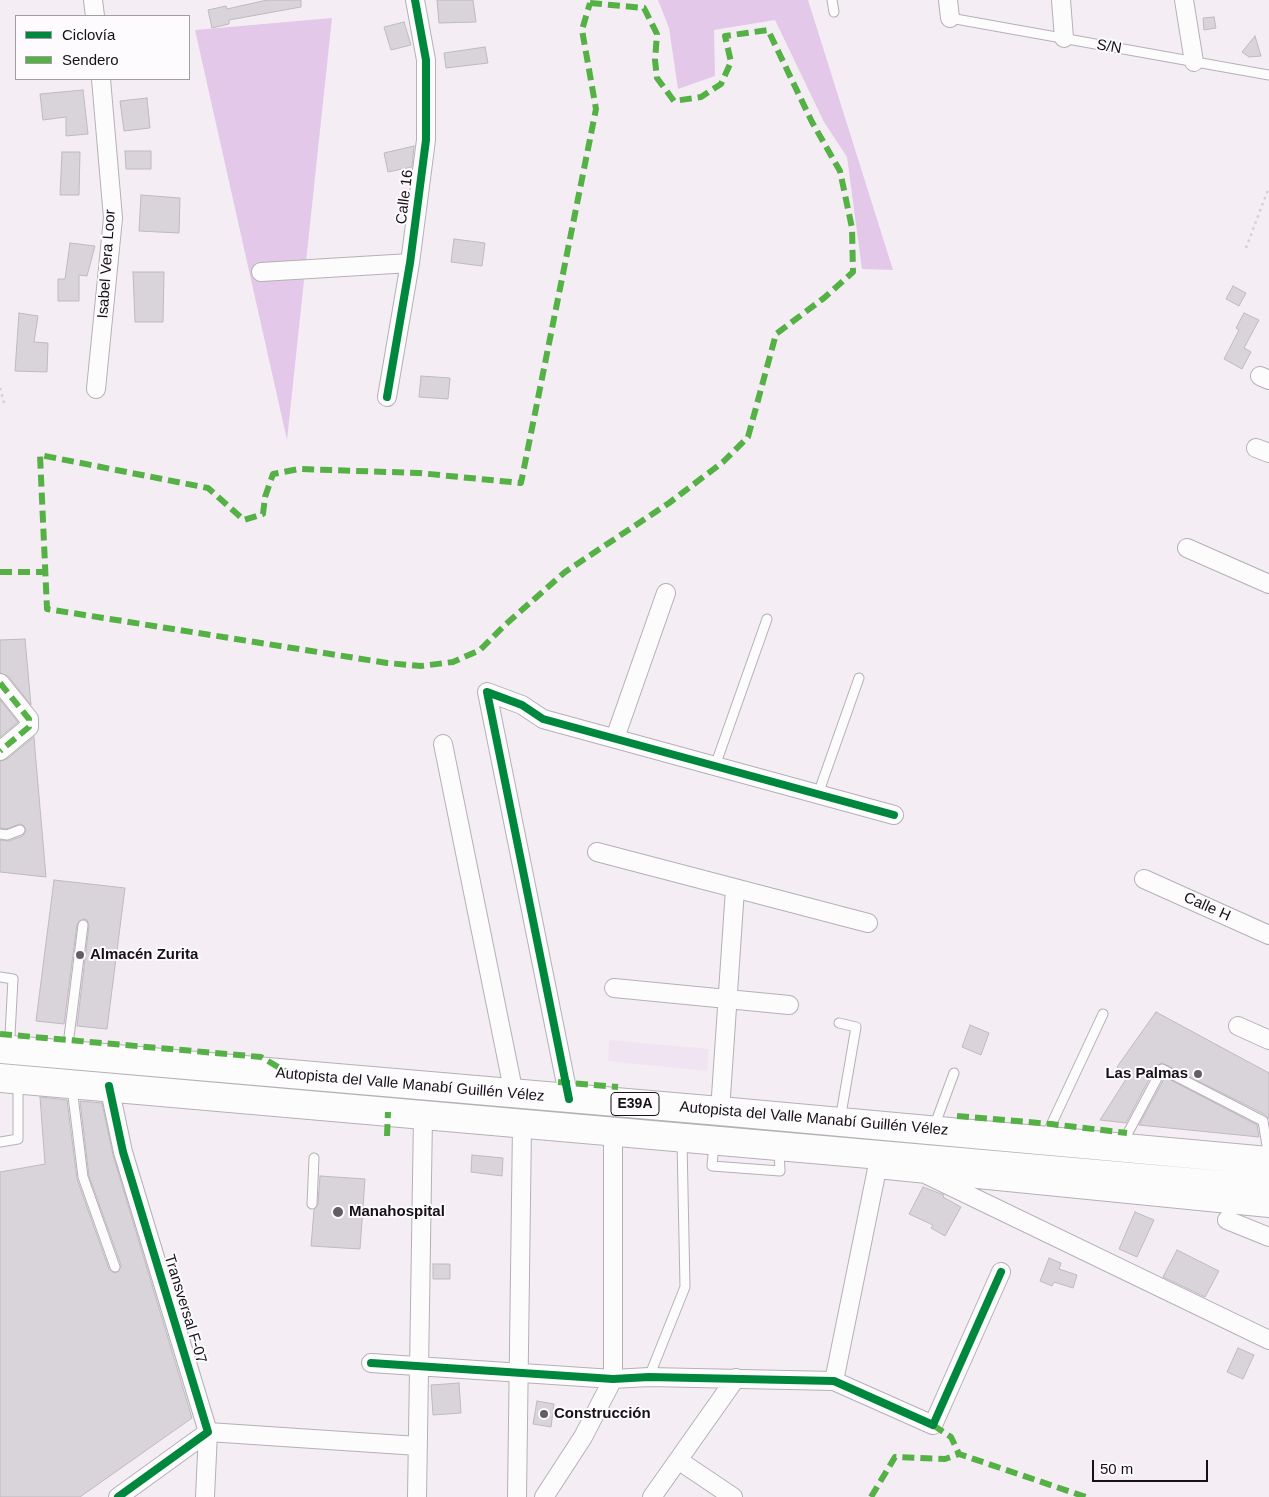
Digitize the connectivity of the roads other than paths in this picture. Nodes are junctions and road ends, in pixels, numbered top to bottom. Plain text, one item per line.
1 (93, 0) edge
2 (415, 0) edge
3 (832, 0) edge
4 (948, 0) edge
5 (1061, 0) edge
6 (1184, 0) edge
7 (834, 12) dead end
8 (95, 15) edge
9 (950, 18) joint
10 (1064, 38) junction
11 (1194, 62) junction
12 (1269, 75) edge
13 (101, 80) edge
14 (410, 263) junction
15 (261, 272) dead end
16 (96, 389) dead end
17 (387, 397) dead end
18 (1187, 548) dead end
19 (1269, 584) edge
20 (666, 593) dead end
21 (767, 619) dead end
22 (859, 678) dead end
23 (0, 684) edge
24 (615, 738) junction
25 (443, 744) dead end
26 (0, 751) edge
27 (715, 766) junction
28 (818, 794) junction
29 (894, 815) dead end
30 (20, 830) dead end
31 (0, 834) edge
32 (597, 852) dead end
33 (1144, 879) dead end
34 (735, 888) junction
35 (868, 922) dead end
36 (83, 925) dead end
37 (1269, 935) edge
38 (0, 977) edge
39 (614, 988) dead end
40 (727, 999) junction
41 (790, 1005) dead end
42 (1103, 1014) dead end
43 (839, 1023) dead end
44 (1238, 1026) dead end
45 (1269, 1040) edge
46 (5, 1042) edge
47 (67, 1056) junction
48 (954, 1073) dead end
49 (9, 1079) edge
50 (72, 1084) junction
51 (109, 1086) junction
52 (460, 1089) junction
53 (514, 1094) junction
54 (569, 1099) junction
55 (720, 1110) junction
56 (423, 1116) junction
57 (458, 1119) junction
58 (839, 1122) junction
59 (522, 1125) junction
60 (933, 1130) junction
61 (613, 1133) junction
62 (682, 1139) junction
63 (1044, 1140) junction
64 (0, 1142) edge
65 (1120, 1148) junction
66 (314, 1158) dead end
67 (883, 1161) junction
68 (1269, 1161) edge
69 (925, 1174) junction
70 (1269, 1189) edge
71 (312, 1204) dead end
72 (1269, 1208) edge
73 (1228, 1220) dead end
74 (1269, 1237) edge
75 (115, 1267) dead end
76 (1001, 1272) dead end
77 (1269, 1340) edge
78 (372, 1363) dead end
79 (421, 1366) junction
80 (519, 1373) junction
81 (649, 1377) junction
82 (736, 1378) junction
83 (613, 1379) junction
84 (834, 1381) junction
85 (208, 1432) junction
86 (418, 1446) junction
87 (678, 1460) junction
88 (118, 1497) edge
89 (206, 1497) edge
90 (417, 1497) edge
91 (517, 1497) edge
92 (544, 1497) edge
93 (652, 1497) edge
94 (733, 1497) edge

1 - 8 street
2 - 14 street, Calle 16
3 - 7 lane
4 - 9 street
5 - 10 street
6 - 11 street
9 - 10 lane, S/N
10 - 11 lane, S/N
11 - 12 lane, S/N
13 - 16 street, Isabel Vera Loor
14 - 15 street
14 - 17 street, Calle 16
18 - 19 street
20 - 24 street
21 - 27 lane
22 - 28 lane
23 - 26 street
24 - 27 street
24 - 54 street
25 - 53 street
27 - 28 street
28 - 29 street
30 - 31 lane
32 - 34 street
33 - 37 street, Calle H
34 - 35 street
34 - 40 street
36 - 47 lane
38 - 46 lane
39 - 40 street
40 - 41 street
40 - 55 street
42 - 63 lane
43 - 58 lane
44 - 45 street
46 - 47 main road, Autopista del Valle Manabí Guillén Vélez / E39A
47 - 52 main road, Autopista del Valle Manabí Guillén Vélez / E39A
48 - 60 lane
49 - 50 main road, Autopista del Valle Manabí Guillén Vélez / E39A
49 - 64 lane
50 - 51 main road, Autopista del Valle Manabí Guillén Vélez / E39A
50 - 75 lane
51 - 56 main road, Autopista del Valle Manabí Guillén Vélez / E39A
51 - 85 street, Transversal F-07
52 - 53 main road, Autopista del Valle Manabí Guillén Vélez / E39A
52 - 57 main road
53 - 54 main road, Autopista del Valle Manabí Guillén Vélez / E39A
54 - 55 main road, Autopista del Valle Manabí Guillén Vélez / E39A
55 - 58 main road, Autopista del Valle Manabí Guillén Vélez / E39A
56 - 57 main road, Autopista del Valle Manabí Guillén Vélez / E39A
56 - 79 street
57 - 59 main road, Autopista del Valle Manabí Guillén Vélez / E39A
58 - 60 main road, Autopista del Valle Manabí Guillén Vélez / E39A
59 - 61 main road, Autopista del Valle Manabí Guillén Vélez / E39A
59 - 80 street
60 - 63 main road, Autopista del Valle Manabí Guillén Vélez / E39A
61 - 62 main road, Autopista del Valle Manabí Guillén Vélez / E39A
61 - 83 street
62 - 67 main road, Autopista del Valle Manabí Guillén Vélez / E39A
62 - 81 lane
63 - 65 main road, Autopista del Valle Manabí Guillén Vélez / E39A
65 - 68 main road, Autopista del Valle Manabí Guillén Vélez / E39A
65 - 68 lane
66 - 71 lane
67 - 69 street
67 - 70 main road, Autopista del Valle Manabí Guillén Vélez / E39A
67 - 84 street
69 - 72 street
69 - 77 street
73 - 74 street
76 - 84 street
78 - 79 street
79 - 80 street
79 - 86 street
80 - 83 street
80 - 91 street
81 - 82 street
81 - 83 street
82 - 84 street
82 - 87 street
83 - 92 street
85 - 86 street
85 - 88 street
85 - 89 street, Transversal F-07
86 - 90 street
87 - 93 street
87 - 94 street

